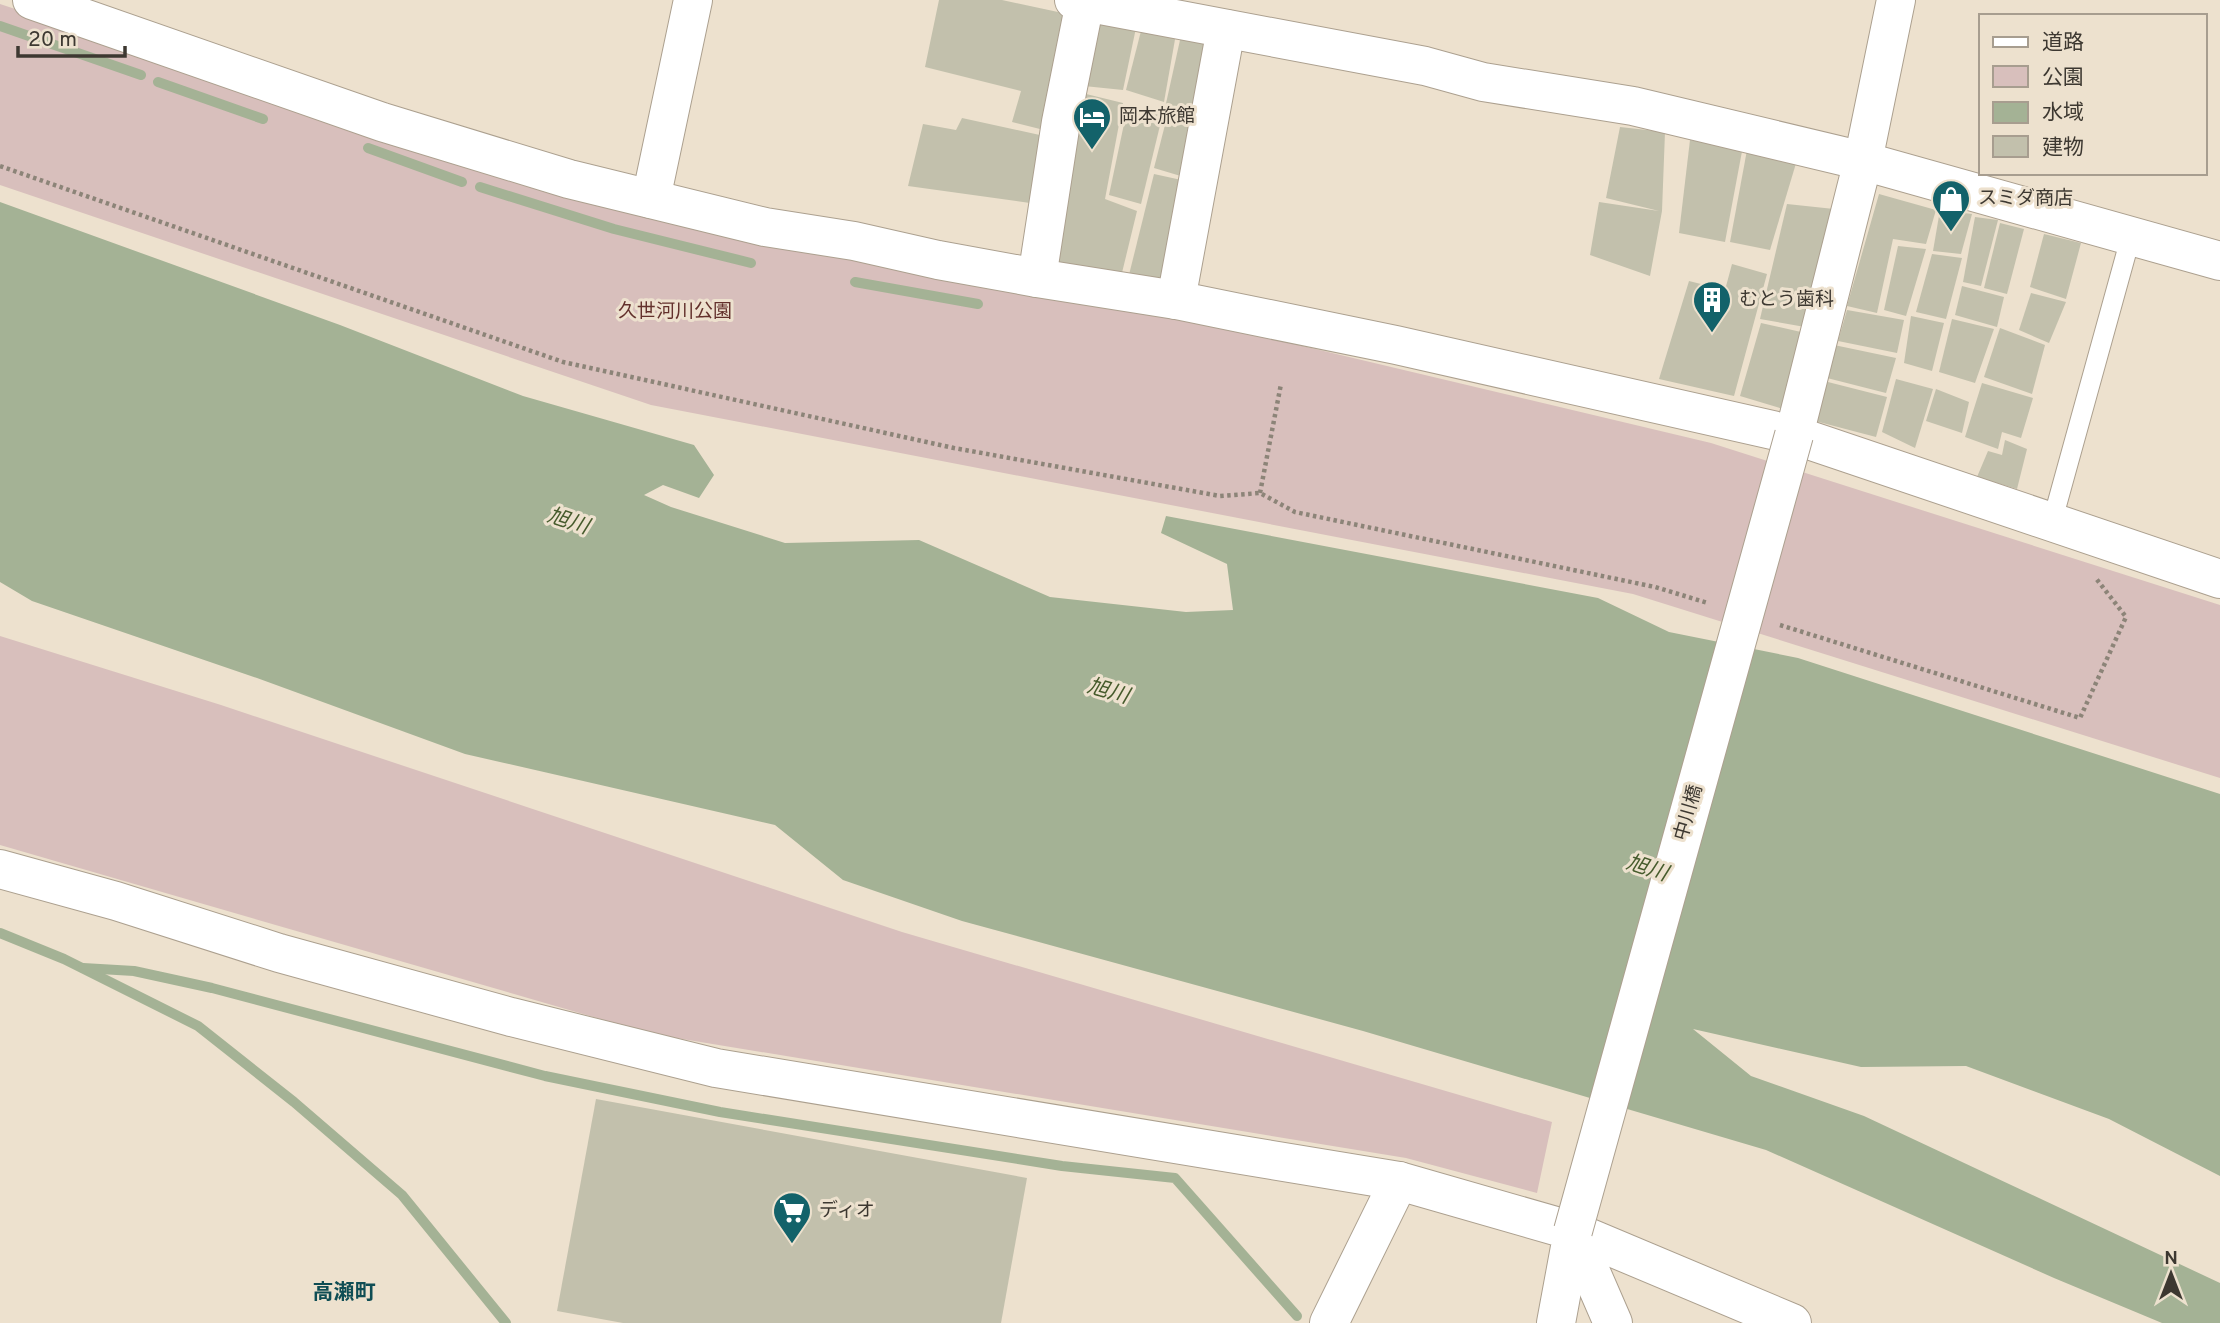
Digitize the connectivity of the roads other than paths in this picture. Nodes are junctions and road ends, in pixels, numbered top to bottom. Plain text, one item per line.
1 (32, 0) edge
2 (693, 0) edge
3 (1896, 0) edge
4 (1080, 1) edge
5 (1219, 19) edge
6 (1863, 161) junction
7 (651, 199) junction
8 (2131, 236) junction
9 (2220, 261) edge
10 (1037, 278) junction
11 (1176, 300) junction
12 (1794, 435) junction
13 (2052, 522) junction
14 (2220, 579) edge
15 (0, 869) edge
16 (1399, 1181) junction
17 (1573, 1231) junction
18 (1329, 1323) edge
19 (1556, 1323) edge
20 (1613, 1323) edge
21 (1792, 1323) edge

1 - 7 street
2 - 7 street
3 - 6 street, 中川橋
4 - 5 street
4 - 10 street
5 - 6 street
5 - 11 street
6 - 8 street
6 - 12 street, 中川橋
7 - 10 street
8 - 9 street
8 - 13 lane
10 - 11 street
11 - 12 street
12 - 13 street
12 - 17 street, 中川橋, bridge
13 - 14 street
15 - 16 street
16 - 17 street
16 - 18 street
17 - 19 street, 中川橋
17 - 20 street
17 - 21 street

